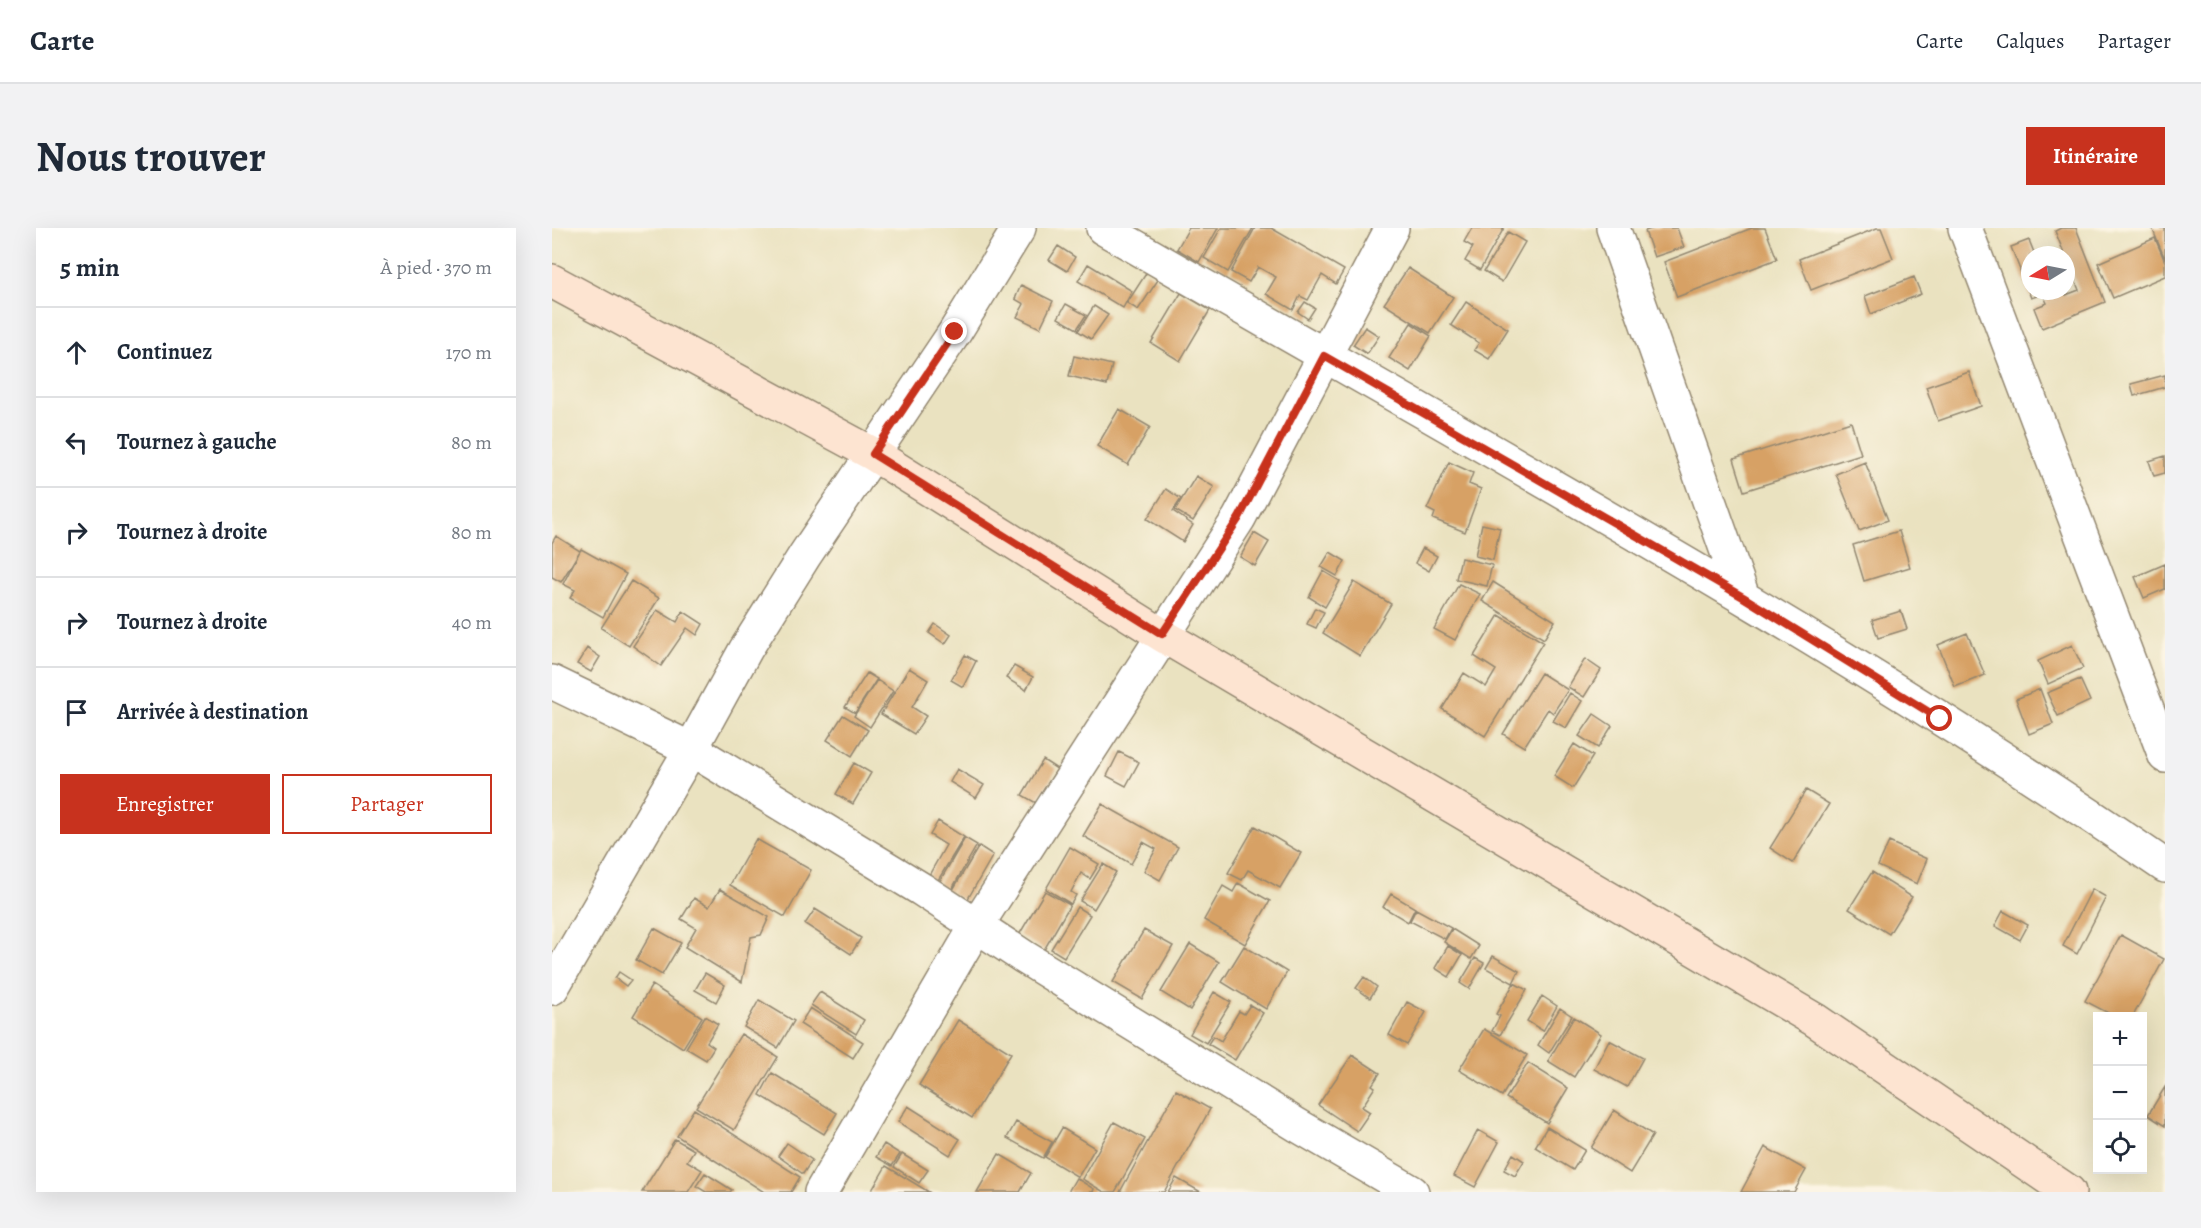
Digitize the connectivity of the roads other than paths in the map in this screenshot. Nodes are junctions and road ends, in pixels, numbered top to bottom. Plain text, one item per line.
1 (1019, 228) edge
2 (1103, 228) edge
3 (1392, 228) edge
4 (1613, 228) edge
5 (1965, 228) edge
6 (552, 280) edge
7 (1324, 356) junction
8 (873, 454) junction
9 (1743, 597) junction
10 (1162, 634) junction
11 (552, 682) edge
12 (692, 749) junction
13 (2165, 756) edge
14 (2165, 867) edge
15 (977, 925) junction
16 (552, 988) edge
17 (820, 1192) edge
18 (1412, 1192) edge
19 (2069, 1192) edge

1 - 8 street
2 - 7 street
3 - 7 street
4 - 9 street
5 - 13 street
6 - 8 street
7 - 9 street
7 - 10 street
8 - 10 street
8 - 12 street
9 - 14 street
10 - 15 street
10 - 19 street
11 - 12 street
12 - 15 street
12 - 16 street
15 - 17 street
15 - 18 street

